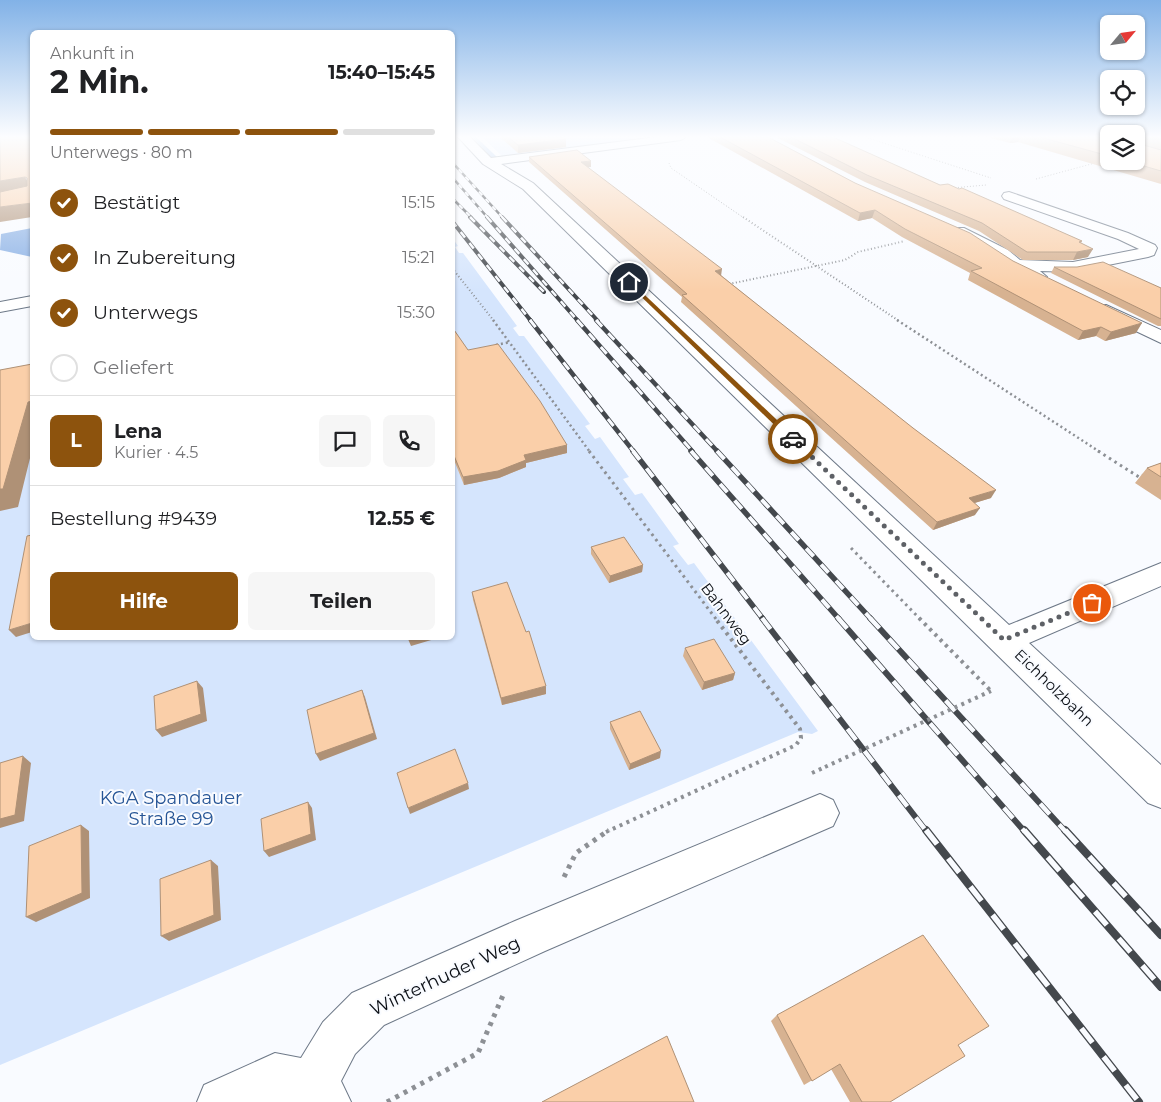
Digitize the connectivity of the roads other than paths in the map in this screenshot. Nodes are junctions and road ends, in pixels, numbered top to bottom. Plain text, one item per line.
1 (531, 188) edge
2 (1009, 196) dead end
3 (946, 225) edge
4 (1016, 265) junction
5 (1050, 282) edge
6 (30, 301) edge
7 (1093, 303) edge
8 (0, 307) edge
9 (1161, 337) edge
10 (1161, 574) edge
11 (1004, 640) junction
12 (1161, 790) edge
13 (820, 813) dead end
14 (320, 1093) edge
15 (221, 1102) edge

1 - 11 street, Eichholzbahn
2 - 4 street
3 - 4 street
4 - 5 street
6 - 8 street
7 - 9 street
10 - 11 street
11 - 12 street, Eichholzbahn
13 - 14 street, Winterhuder Weg
14 - 15 street, Winterhuder Weg

